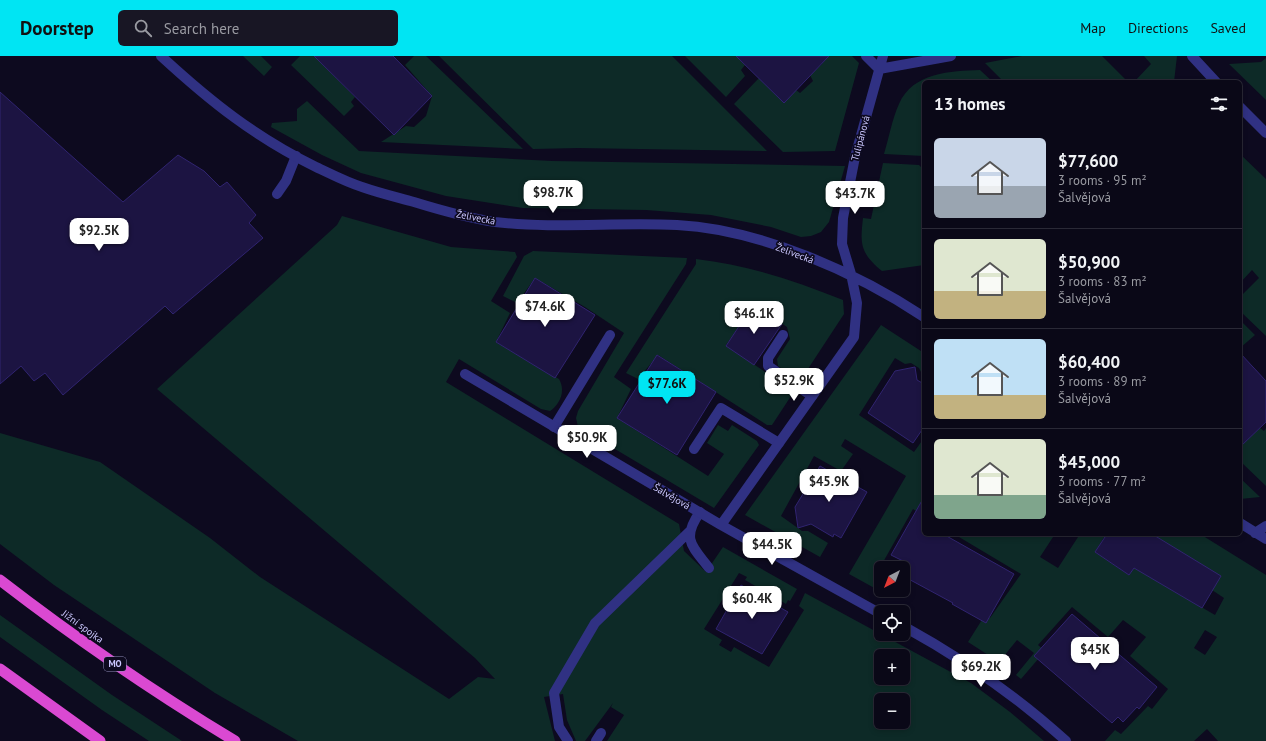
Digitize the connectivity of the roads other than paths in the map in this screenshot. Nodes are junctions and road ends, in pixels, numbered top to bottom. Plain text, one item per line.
1 (162, 56) edge
2 (866, 56) edge
3 (883, 56) edge
4 (951, 56) edge
5 (1192, 56) edge
6 (879, 69) junction
7 (1214, 80) edge
8 (1242, 109) edge
9 (1266, 133) edge
10 (296, 156) junction
11 (277, 194) dead end
12 (851, 274) junction
13 (922, 316) edge
14 (610, 335) dead end
15 (782, 335) dead end
16 (465, 374) dead end
17 (812, 396) junction
18 (554, 427) junction
19 (779, 443) junction
20 (694, 449) dead end
21 (700, 512) junction
22 (1242, 524) edge
23 (721, 525) junction
24 (1266, 526) edge
25 (690, 530) junction
26 (1256, 533) junction
27 (1266, 540) edge
28 (709, 568) dead end
29 (0, 580) edge
30 (874, 610) edge
31 (910, 630) edge
32 (0, 669) edge
33 (96, 739) edge
34 (235, 741) edge
35 (568, 741) edge
36 (1066, 741) edge

1 - 10 street, Želivecká
2 - 6 street
3 - 6 street, Tulipánová
4 - 6 street
5 - 7 street
6 - 12 street, Tulipánová
8 - 9 street
10 - 11 street
10 - 12 street, Želivecká
12 - 13 street, Želivecká
12 - 17 street
14 - 18 street
15 - 17 street
16 - 18 street, Šalvějová
17 - 19 street
18 - 21 street, Šalvějová
19 - 20 street
19 - 23 street
21 - 23 street, Šalvějová
21 - 25 street
22 - 26 street
23 - 30 street, Šalvějová
24 - 26 street
25 - 28 street
25 - 35 street
26 - 27 street
29 - 34 highway, Jižní spojka / MO
31 - 36 street
32 - 33 highway

